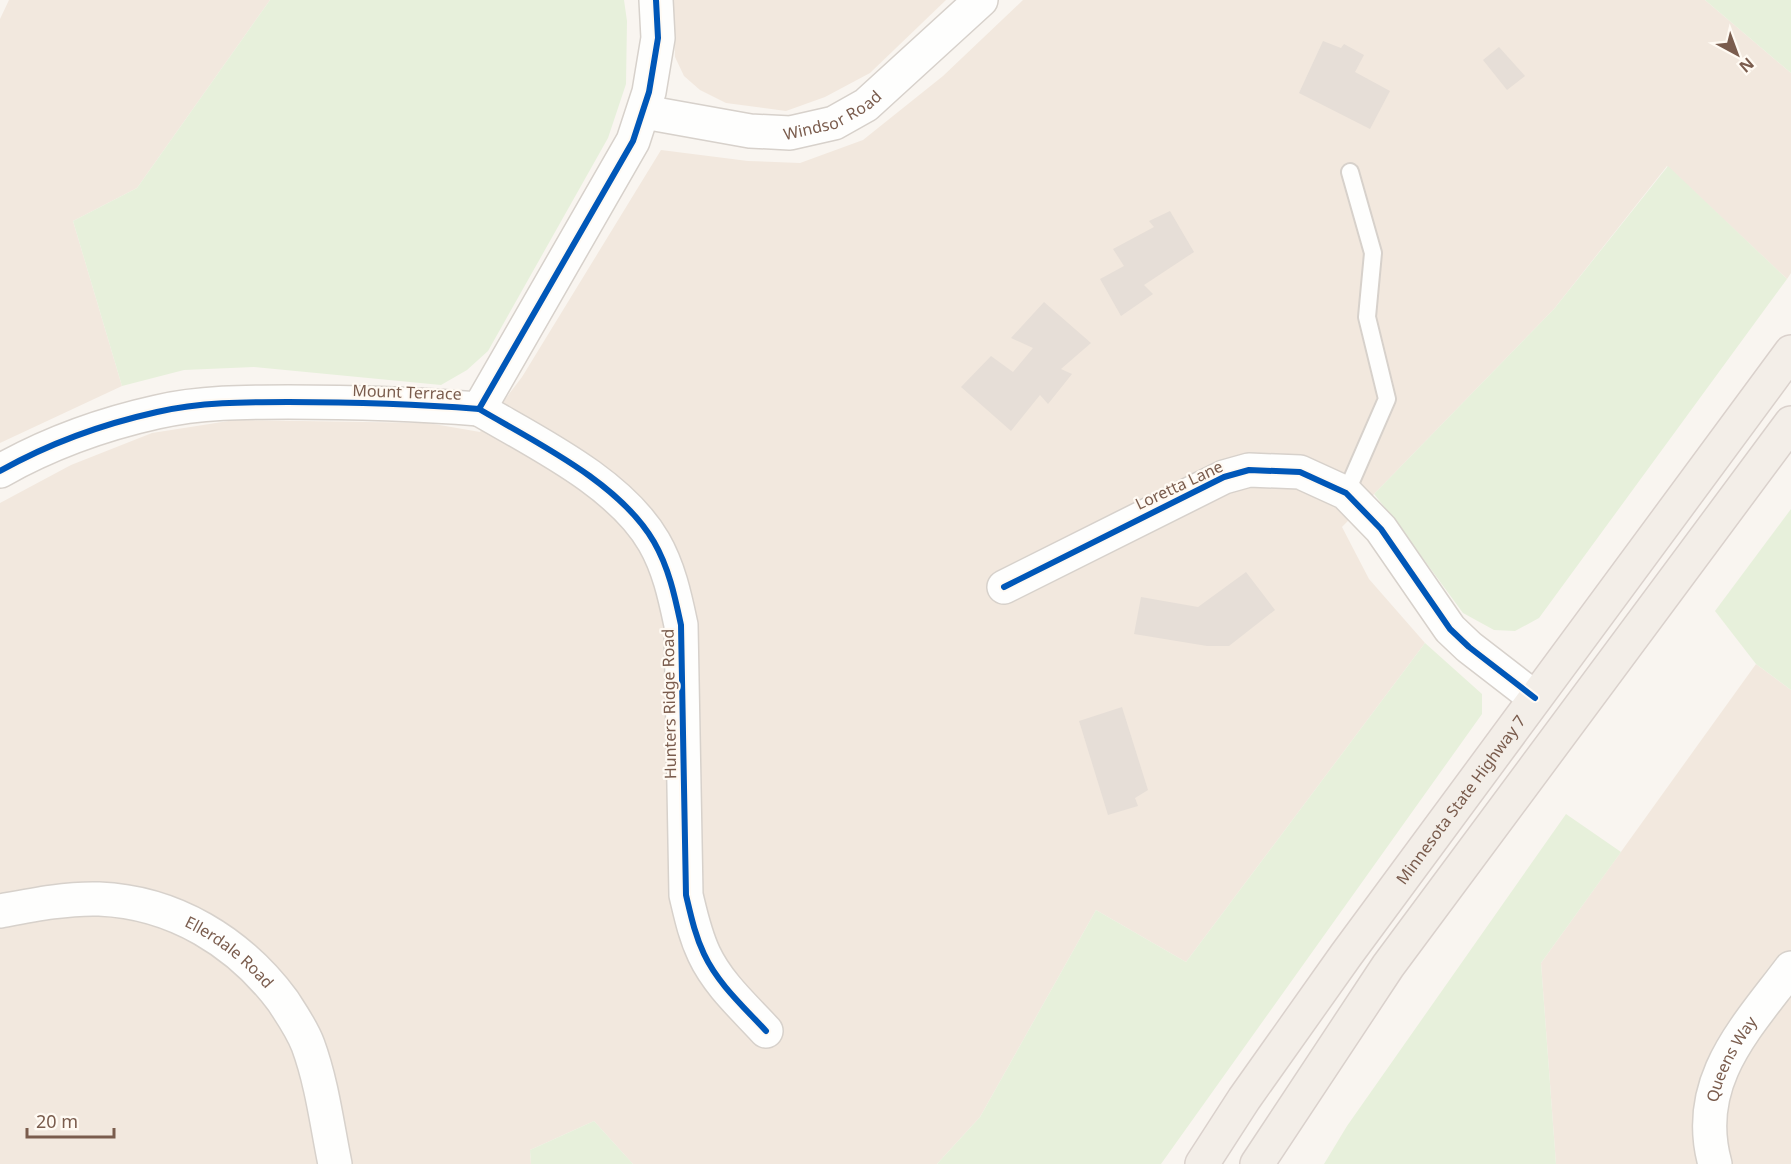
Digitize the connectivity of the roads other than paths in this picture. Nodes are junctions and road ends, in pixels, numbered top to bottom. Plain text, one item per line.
1 (656, 0) edge
2 (981, 0) edge
3 (644, 112) junction
4 (1350, 172) dead end
5 (1791, 352) edge
6 (479, 409) junction
7 (1791, 423) edge
8 (0, 471) edge
9 (1346, 493) junction
10 (1004, 587) dead end
11 (1535, 698) junction
12 (0, 911) edge
13 (1791, 968) edge
14 (766, 1031) dead end
15 (335, 1164) edge
16 (1202, 1164) edge
17 (1257, 1164) edge
18 (1715, 1164) edge

1 - 3 street, Mount Terrace
2 - 3 street, Windsor Road
3 - 6 street, Mount Terrace
4 - 9 lane
5 - 11 main road, Minnesota State Highway 7
6 - 8 street, Mount Terrace
6 - 14 street, Hunters Ridge Road
7 - 17 main road
9 - 10 street, Loretta Lane
9 - 11 street, Loretta Lane
11 - 16 main road, Minnesota State Highway 7
12 - 15 street, Ellerdale Road
13 - 18 street, Queens Way

